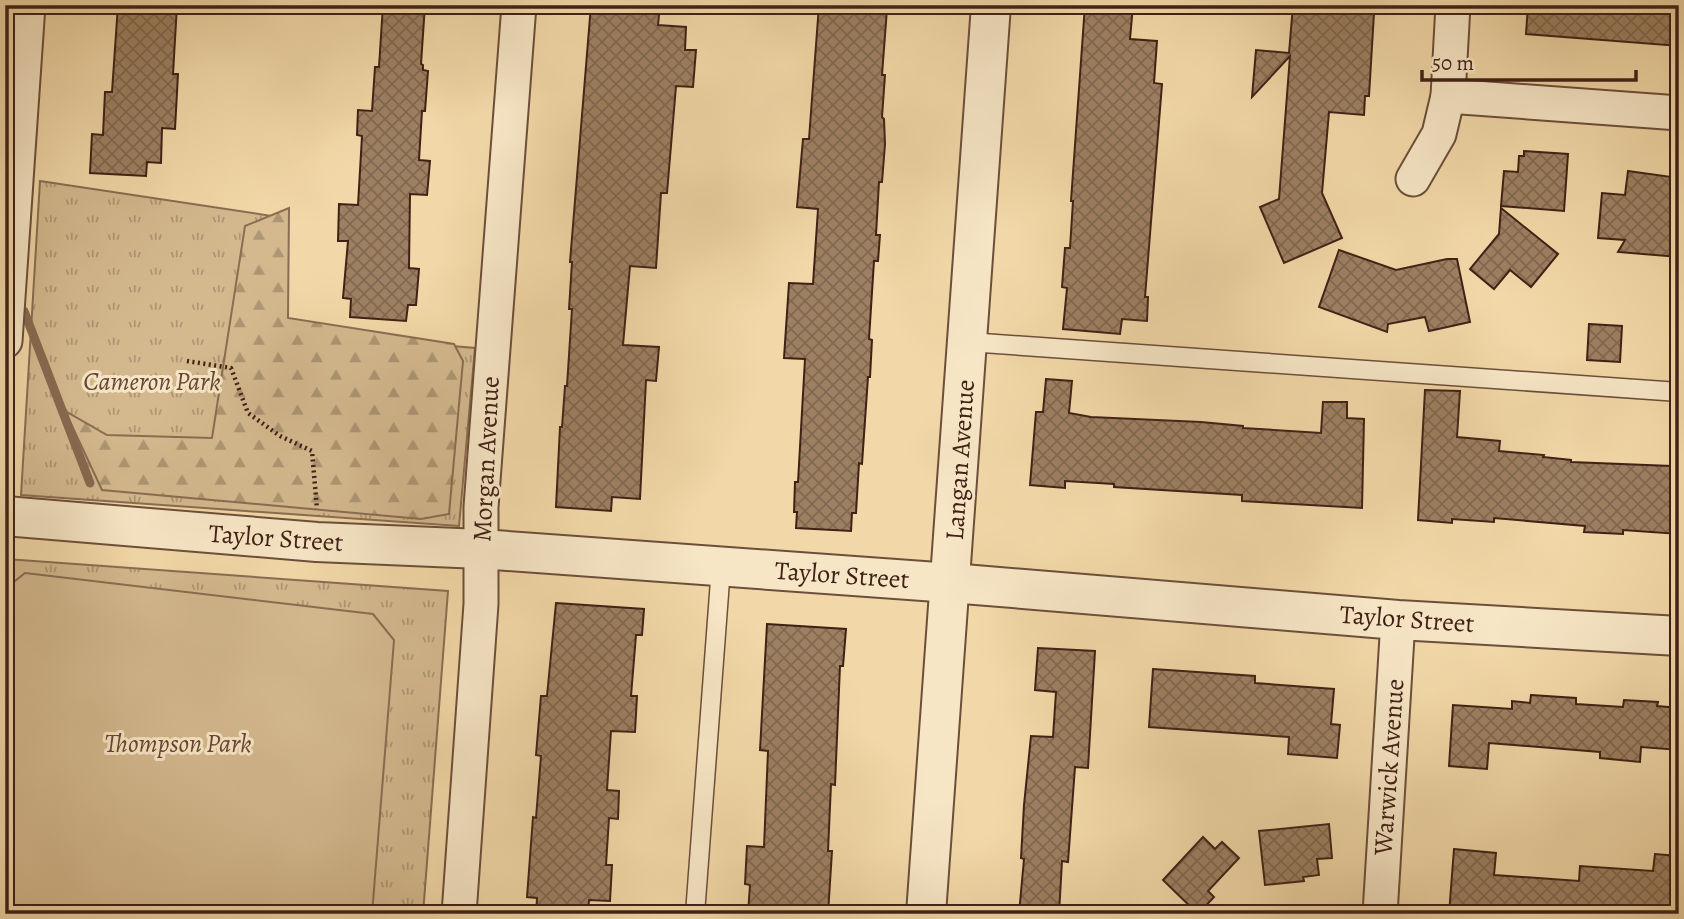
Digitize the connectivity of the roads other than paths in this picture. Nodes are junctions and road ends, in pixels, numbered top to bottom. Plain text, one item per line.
1 (28, 5) edge
2 (519, 5) edge
3 (991, 5) edge
4 (1452, 5) edge
5 (1448, 96) junction
6 (1679, 113) edge
7 (1413, 179) dead end
8 (5, 341) edge
9 (968, 342) junction
10 (1679, 392) edge
11 (5, 516) edge
12 (481, 549) junction
13 (721, 567) junction
14 (951, 583) junction
15 (1398, 620) junction
16 (1679, 636) edge
17 (458, 914) edge
18 (695, 914) edge
19 (926, 914) edge
20 (1380, 914) edge

1 - 8 street
2 - 12 street, Morgan Avenue
3 - 9 street, Langan Avenue
4 - 5 street
5 - 6 street
5 - 7 street
9 - 10 lane
9 - 14 street, Langan Avenue
11 - 12 street, Taylor Street
12 - 13 street, Taylor Street
12 - 17 street, Morgan Avenue
13 - 14 street, Taylor Street
13 - 18 lane
14 - 15 street, Taylor Street
14 - 19 street, Langan Avenue
15 - 16 street, Taylor Street
15 - 20 street, Warwick Avenue

